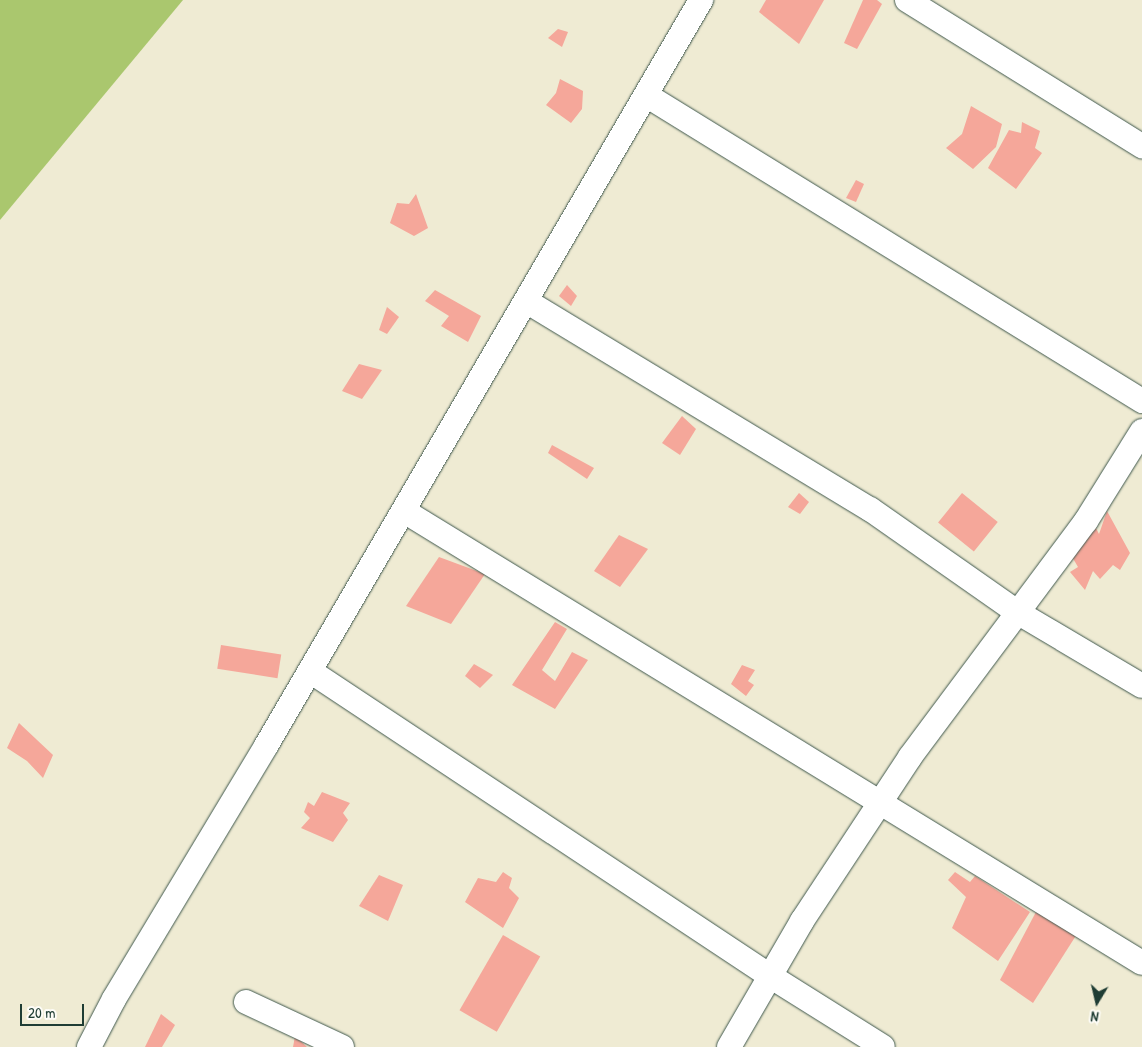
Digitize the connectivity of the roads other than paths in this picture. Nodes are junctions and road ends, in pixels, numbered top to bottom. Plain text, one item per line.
1 (701, 0) edge
2 (907, 0) edge
3 (646, 95) junction
4 (1142, 146) edge
5 (526, 301) junction
6 (1142, 401) edge
7 (1142, 432) edge
8 (404, 511) junction
9 (1017, 612) junction
10 (310, 671) junction
11 (1142, 686) edge
12 (879, 804) junction
13 (1142, 963) edge
14 (770, 976) junction
15 (246, 1002) dead end
16 (89, 1047) edge
17 (342, 1047) edge
18 (729, 1047) edge
19 (883, 1047) edge

1 - 3 street
2 - 4 street
3 - 5 street
3 - 6 street
5 - 8 street
5 - 9 street
7 - 9 street
8 - 10 street
8 - 12 street
9 - 11 street
9 - 12 street
10 - 14 street
10 - 16 street
12 - 13 street
12 - 14 street
14 - 18 street
14 - 19 street
15 - 17 street

